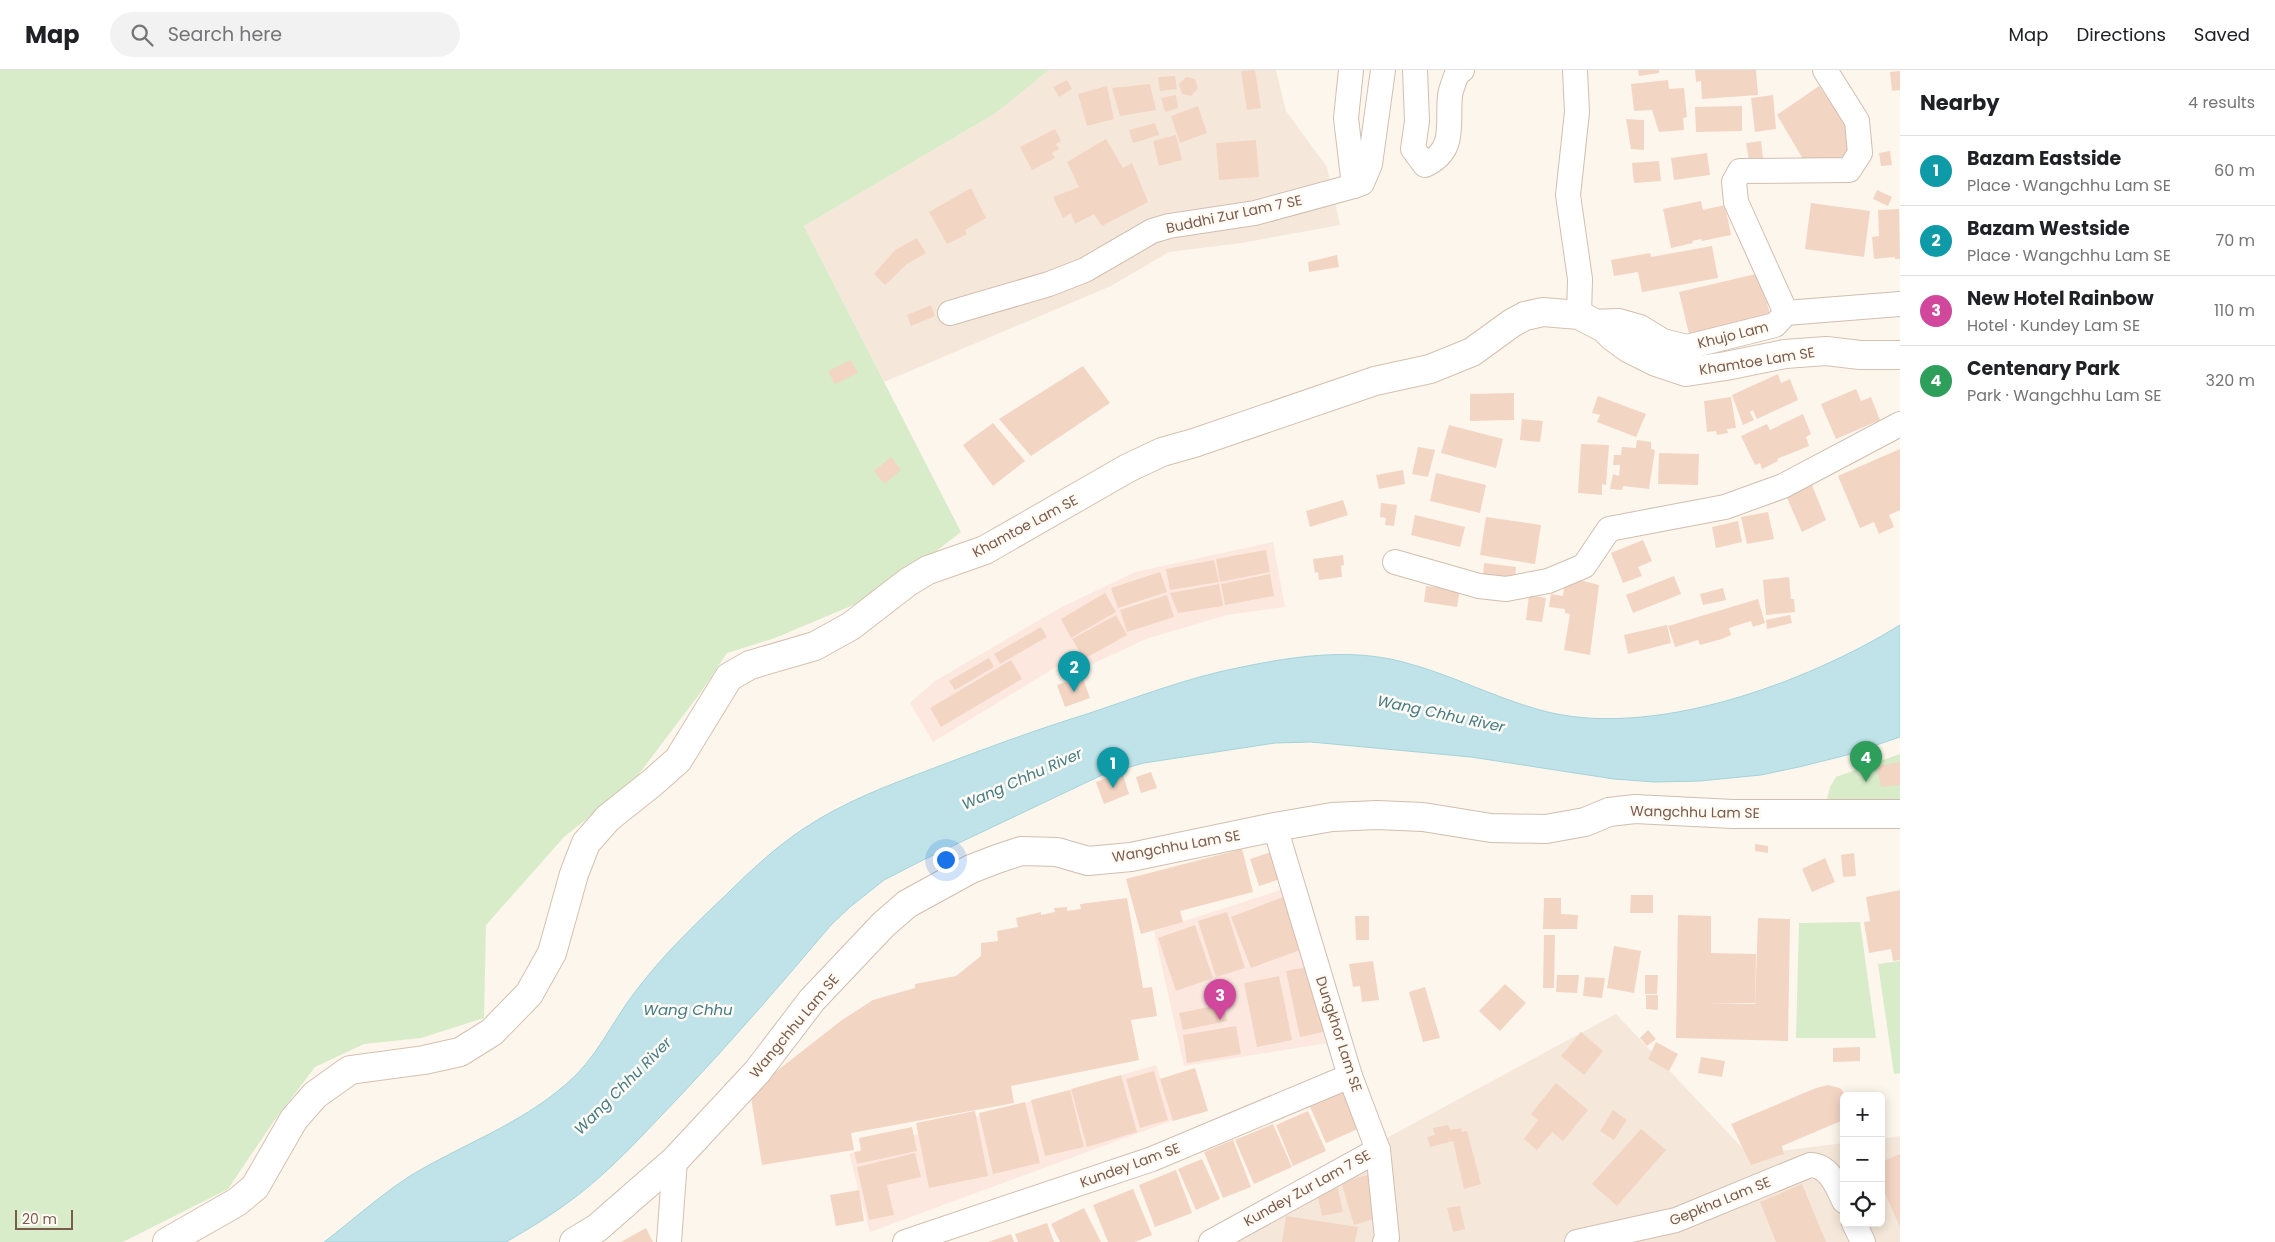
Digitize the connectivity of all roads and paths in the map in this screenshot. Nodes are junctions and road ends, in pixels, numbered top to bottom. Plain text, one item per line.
1 (1351, 70) edge
2 (1384, 70) edge
3 (1415, 70) edge
4 (1462, 70) edge
5 (1575, 70) edge
6 (1825, 70) edge
7 (1354, 186) junction
8 (1900, 304) edge
9 (950, 313) dead end
10 (1786, 313) junction
11 (1585, 318) junction
12 (1900, 355) edge
13 (1900, 424) edge
14 (1395, 562) dead end
15 (1900, 814) edge
16 (1276, 827) junction
17 (1350, 1076) junction
18 (1378, 1150) junction
19 (675, 1160) junction
20 (1840, 1194) edge
21 (1856, 1227) edge
22 (1390, 1241) edge
23 (167, 1242) edge
24 (574, 1242) edge
25 (670, 1242) edge
26 (905, 1242) edge
27 (1211, 1242) edge
28 (1577, 1242) edge
29 (1863, 1242) edge

1 - 7 street
2 - 7 street
3 - 4 street
5 - 11 street
6 - 10 street
7 - 9 street, Buddhi Zur Lam 7 SE
8 - 10 street
10 - 11 street, Khujo Lam
11 - 12 main road, Khamtoe Lam SE
11 - 23 main road, Khamtoe Lam SE
13 - 14 street
15 - 16 main road, Wangchhu Lam SE
16 - 17 street, Dungkhor Lam SE
16 - 19 main road, Wangchhu Lam SE
17 - 18 street, Dungkhor Lam SE
17 - 26 street, Kundey Lam SE
18 - 22 street, Dungkhor Lam SE
18 - 27 street, Kundey Zur Lam 7 SE
19 - 24 main road, Wangchhu Lam SE
19 - 25 street
20 - 28 street, Gepkha Lam SE
21 - 29 street

